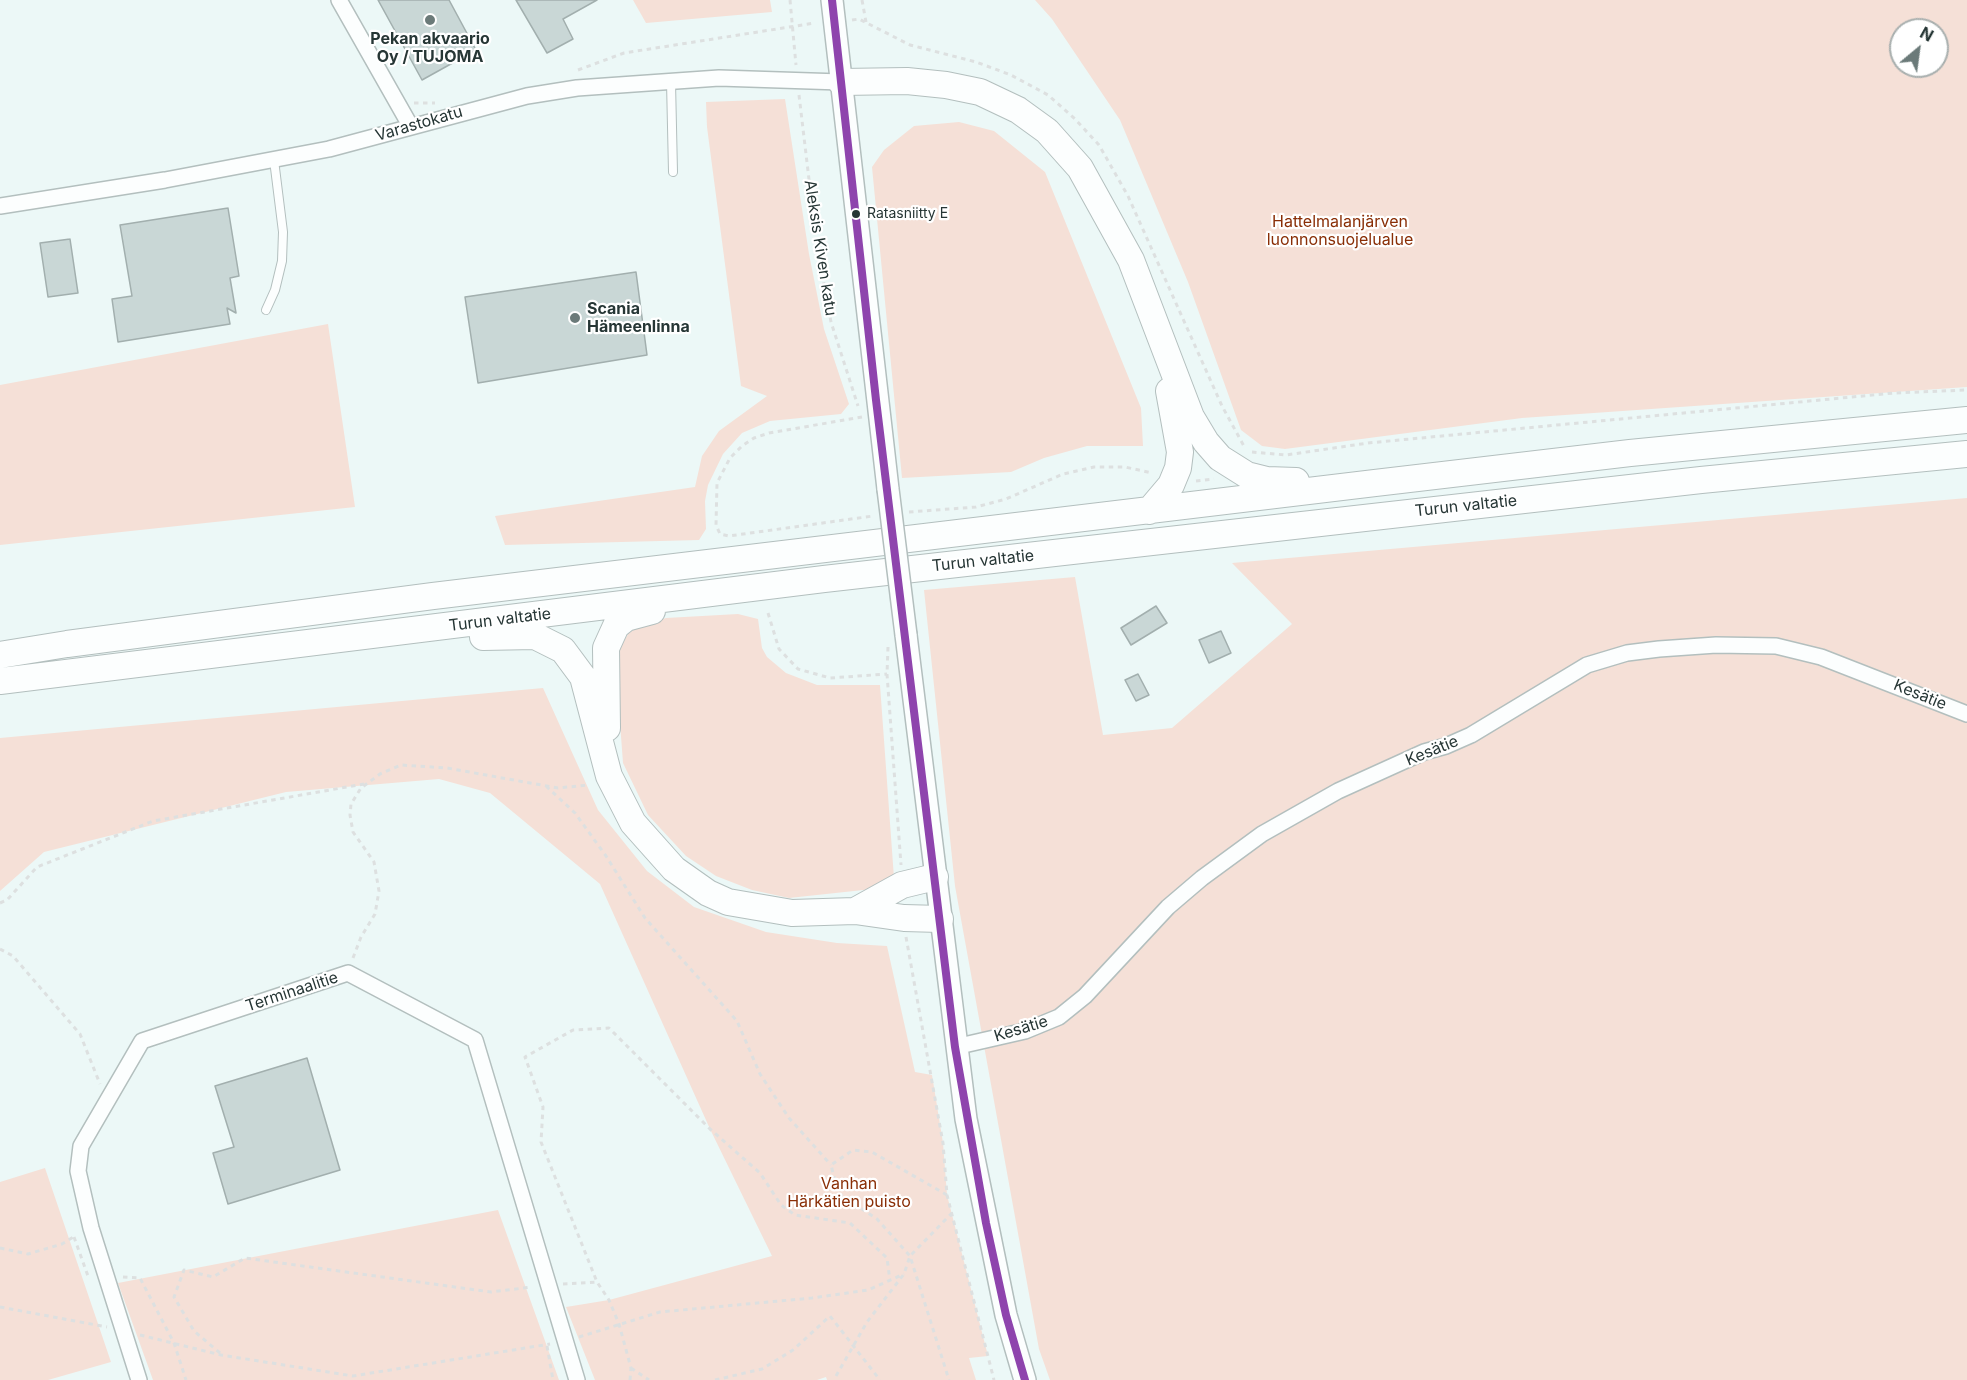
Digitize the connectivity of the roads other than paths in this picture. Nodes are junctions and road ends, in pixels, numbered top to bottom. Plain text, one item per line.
1 (339, 0) edge
2 (832, 0) edge
3 (671, 82) junction
4 (841, 82) junction
5 (411, 127) junction
6 (274, 160) junction
7 (673, 172) dead end
8 (0, 206) edge
9 (266, 310) dead end
10 (1159, 338) junction
11 (1967, 420) edge
12 (1967, 454) edge
13 (1375, 483) junction
14 (1149, 511) junction
15 (824, 579) junction
16 (0, 655) edge
17 (154, 664) junction
18 (0, 681) edge
19 (1967, 714) edge
20 (611, 779) junction
21 (935, 877) junction
22 (855, 911) junction
23 (940, 919) junction
24 (955, 1047) junction
25 (139, 1380) edge
26 (577, 1380) edge
27 (1025, 1380) edge

1 - 5 street
2 - 4 main road
3 - 4 street, Varastokatu
3 - 5 street, Varastokatu
3 - 7 lane
4 - 10 highway
4 - 21 main road, bridge
5 - 6 street, Varastokatu
6 - 8 street, Varastokatu
6 - 9 lane
10 - 13 highway
10 - 14 highway
11 - 13 highway, Turun valtatie
12 - 15 highway, Turun valtatie
13 - 14 highway, Turun valtatie
14 - 16 highway, Turun valtatie
15 - 17 highway, Turun valtatie
15 - 20 highway
17 - 18 highway, Turun valtatie
17 - 20 highway
19 - 24 street, Kesätie
20 - 22 highway
21 - 22 highway
21 - 23 main road
22 - 23 highway
23 - 24 main road
24 - 27 main road
25 - 26 street, Terminaalitie

